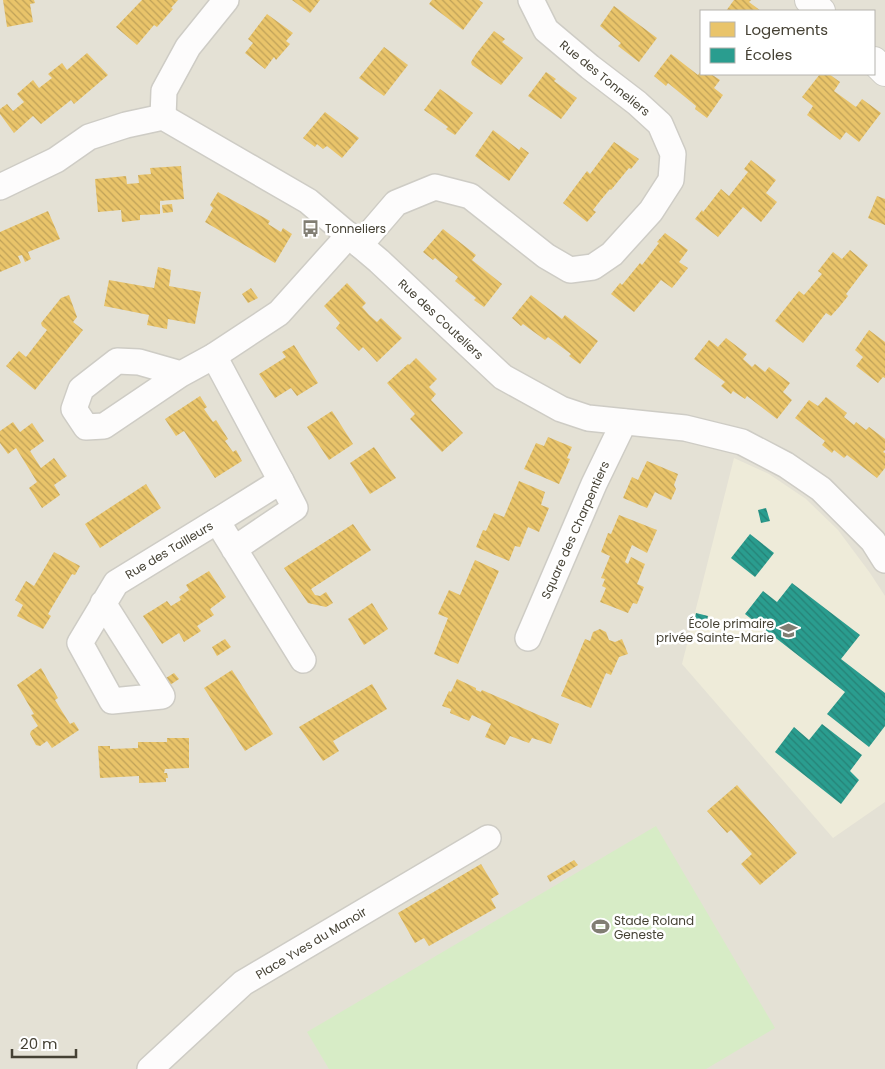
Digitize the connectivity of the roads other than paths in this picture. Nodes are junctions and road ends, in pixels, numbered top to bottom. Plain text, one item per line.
1 (226, 0) edge
2 (531, 0) edge
3 (809, 0) edge
4 (820, 10) edge
5 (875, 63) edge
6 (885, 72) edge
7 (163, 117) junction
8 (0, 187) edge
9 (354, 240) junction
10 (214, 356) junction
11 (181, 374) dead end
12 (624, 422) junction
13 (281, 481) junction
14 (217, 521) junction
15 (881, 543) edge
16 (234, 549) junction
17 (104, 604) dead end
18 (528, 638) dead end
19 (303, 660) dead end
20 (488, 838) dead end
21 (150, 1069) edge

1 - 7 street
2 - 9 street, Rue des Tonneliers
3 - 4 street
5 - 6 street
7 - 8 street
7 - 9 street, Rue des Couteliers
9 - 10 street, Rue des Tonneliers
9 - 12 street, Rue des Couteliers
10 - 11 street, Rue des Tonneliers
10 - 13 street
12 - 15 street, Rue des Couteliers
12 - 18 street, Square des Charpentiers
13 - 14 street, Rue des Tailleurs
13 - 16 street
14 - 16 street, Rue des Tailleurs
14 - 17 street, Rue des Tailleurs
16 - 19 street, Rue des Tailleurs
20 - 21 street, Place Yves du Manoir

